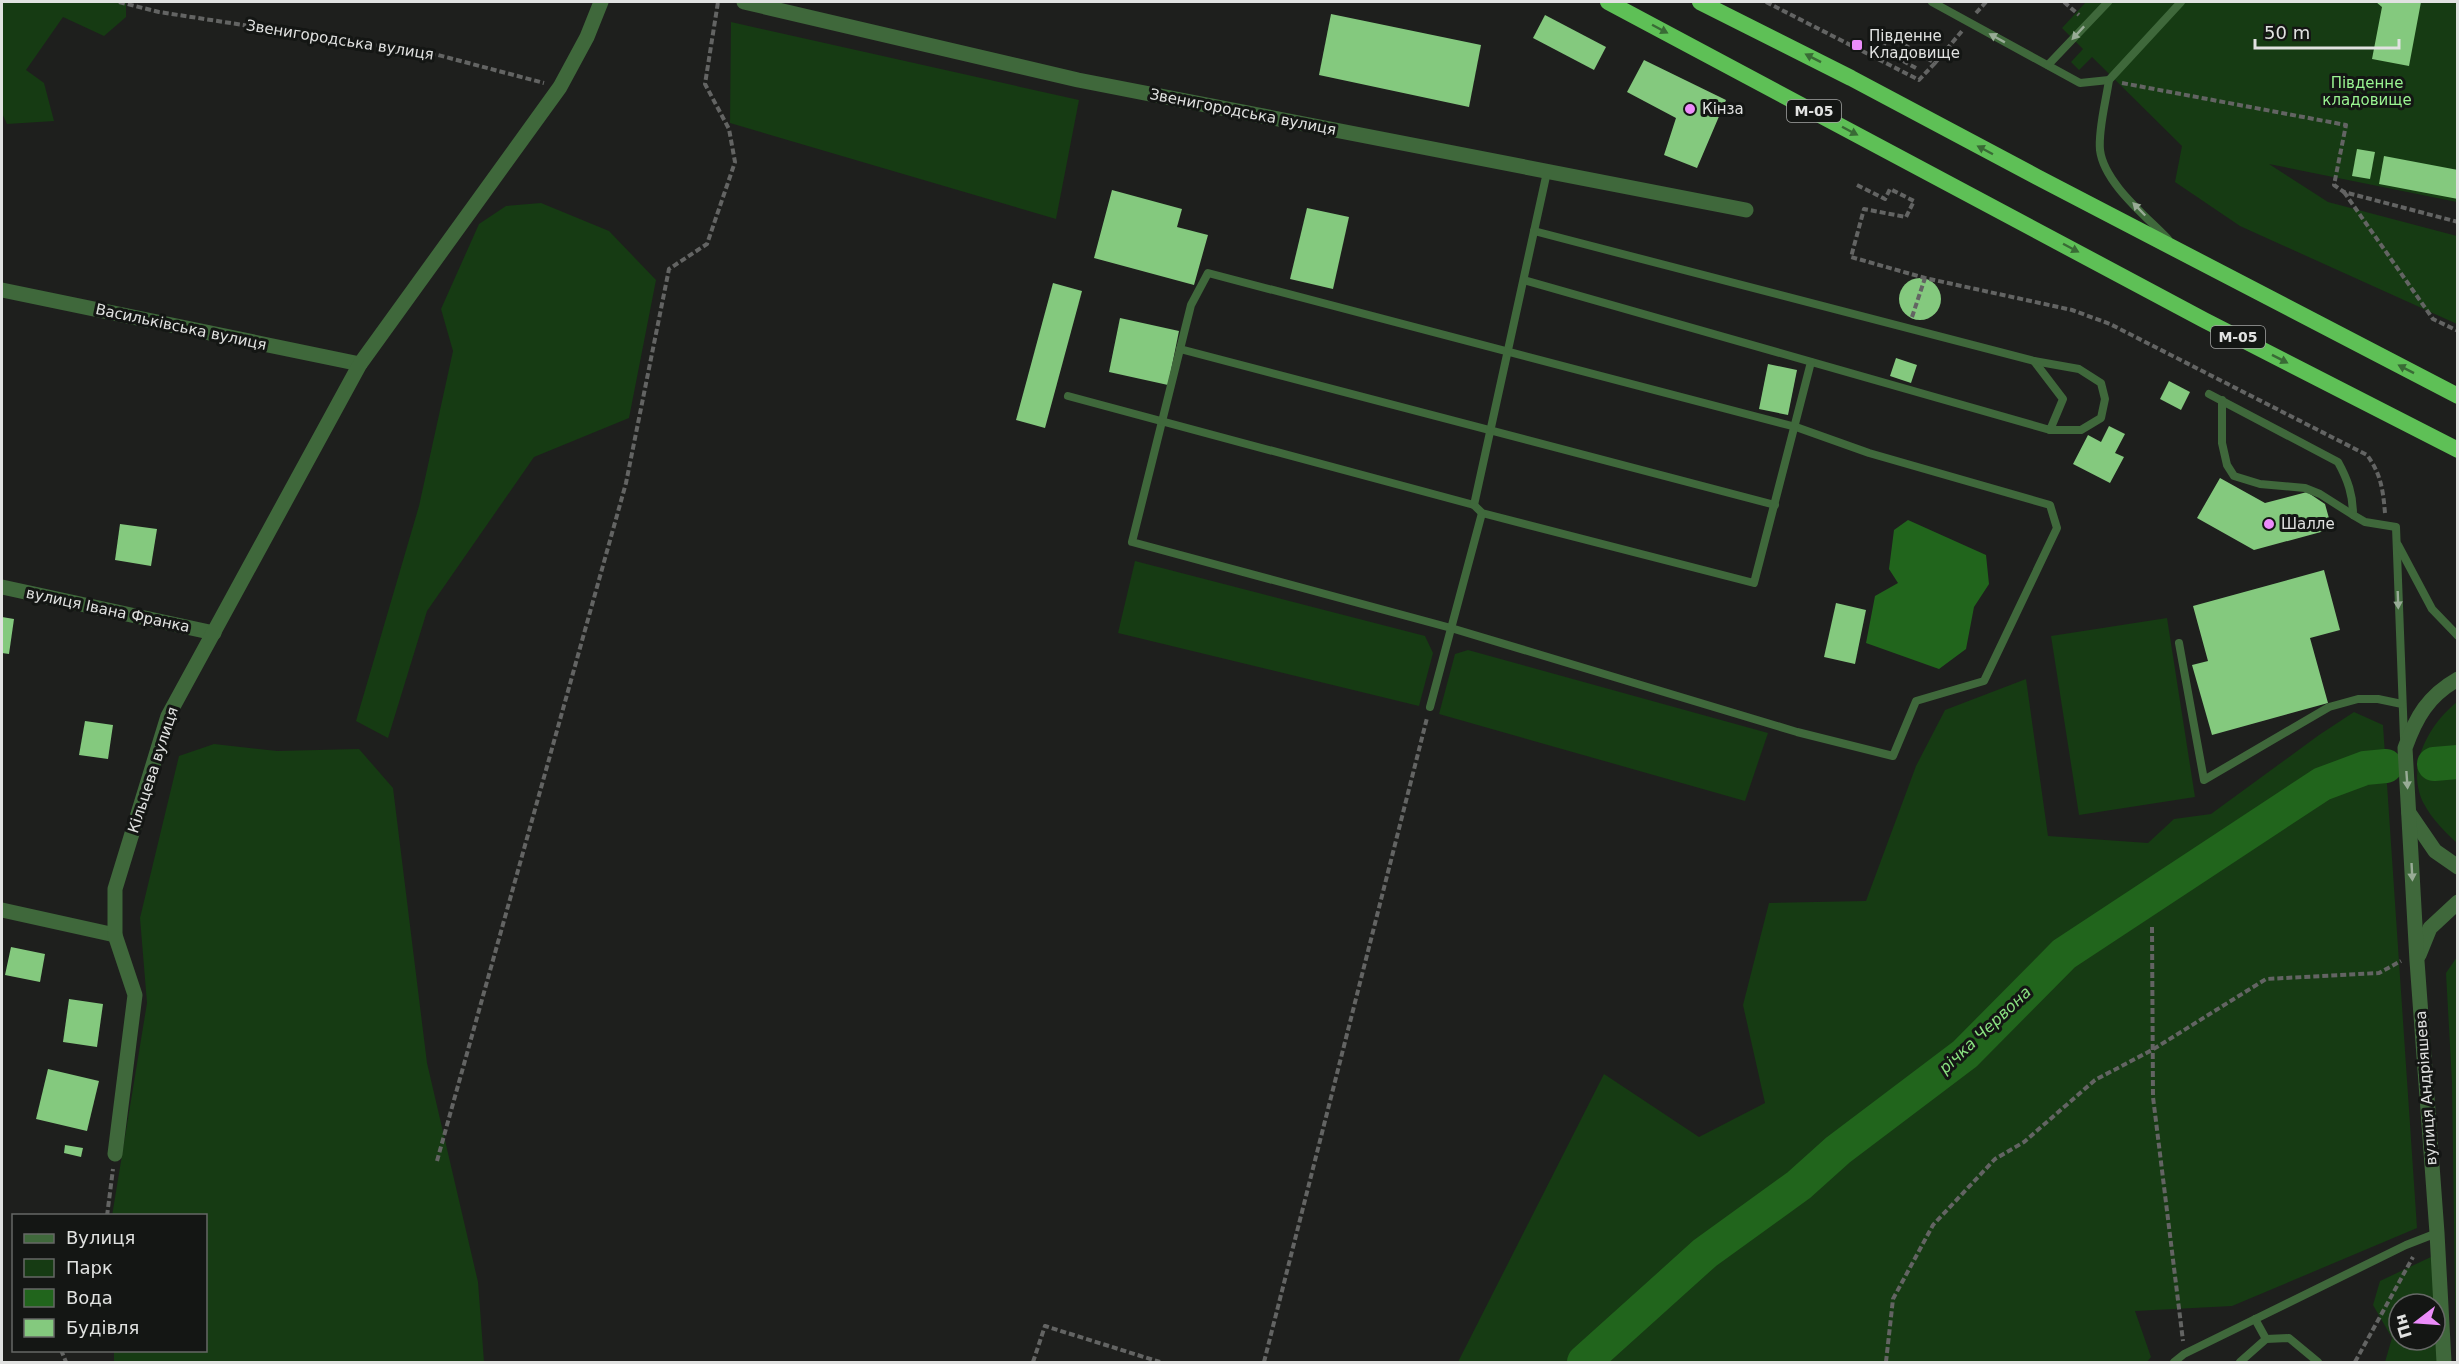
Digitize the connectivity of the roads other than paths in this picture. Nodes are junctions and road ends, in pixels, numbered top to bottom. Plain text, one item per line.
1 (601, 2) edge
2 (744, 2) edge
3 (1608, 2) edge
4 (1700, 2) edge
5 (1932, 2) edge
6 (2108, 2) edge
7 (2181, 2) edge
8 (2048, 66) junction
9 (2109, 80) junction
10 (1547, 172) junction
11 (1746, 210) dead end
12 (1534, 231) junction
13 (2179, 251) junction
14 (1524, 280) junction
15 (2, 290) edge
16 (1180, 349) junction
17 (1508, 353) junction
18 (2034, 361) junction
19 (1811, 362) junction
20 (360, 364) junction
21 (2209, 394) dead end
22 (1068, 396) dead end
23 (2457, 396) edge
24 (2222, 400) junction
25 (1162, 420) junction
26 (1796, 427) junction
27 (1490, 430) junction
28 (2050, 430) junction
29 (2457, 450) edge
30 (1474, 505) junction
31 (1775, 505) junction
32 (1482, 513) junction
33 (2354, 515) junction
34 (2396, 542) junction
35 (2, 587) edge
36 (1451, 628) junction
37 (214, 633) junction
38 (2457, 636) edge
39 (2179, 643) dead end
40 (2457, 679) edge
41 (2402, 704) junction
42 (1430, 706) road end
43 (2405, 748) junction
44 (2409, 813) junction
45 (2457, 867) edge
46 (2457, 902) edge
47 (2, 910) edge
48 (115, 935) junction
49 (2412, 959) junction
50 (115, 1154) road end
51 (2430, 1235) junction
52 (2255, 1319) junction
53 (2266, 1339) junction
54 (2174, 1362) edge
55 (2240, 1362) edge
56 (2318, 1362) edge
57 (2444, 1362) edge

1 - 20 street, Кільцева вулиця
2 - 10 street, Звенигородська вулиця
3 -> 29 highway, М-05
13 -> 4 highway
8 -> 5 lane
6 -> 8 lane
7 - 9 lane
8 - 9 lane
13 -> 9 lane
10 - 11 street, Звенигородська вулиця
10 - 12 lane
12 - 14 lane
12 - 18 lane
23 -> 13 highway
14 - 17 lane
14 - 19 lane
15 - 20 street, Васильківська вулиця
16 - 17 lane
16 - 25 lane
16 - 27 lane
17 - 26 lane
17 - 27 lane
18 - 28 lane
18 - 28 lane
19 - 26 lane
19 - 28 lane
20 - 37 street, Кільцева вулиця
21 - 24 lane
22 - 25 lane
24 - 33 lane
24 - 33 lane
25 - 30 lane
25 - 36 lane
26 - 31 lane
26 - 36 lane
27 - 30 lane
27 - 31 lane
30 - 32 lane
31 - 32 lane
32 - 36 lane
33 - 34 lane
34 - 38 lane
34 -> 41 lane
35 - 37 street, вулиця Івана Франка
36 - 42 lane
37 - 48 street, Кільцева вулиця
39 - 41 lane
40 - 43 street
41 - 43 lane
43 -> 44 street, вулиця Андріяшева
44 - 45 street
44 -> 49 street, вулиця Андріяшева
46 - 49 street
47 - 48 street
48 - 50 street, Кільцева вулиця
49 - 51 street, вулиця Андріяшева
51 - 52 lane
51 - 57 street, вулиця Андріяшева
52 - 53 lane
52 - 54 lane
53 - 55 lane
53 - 56 lane

